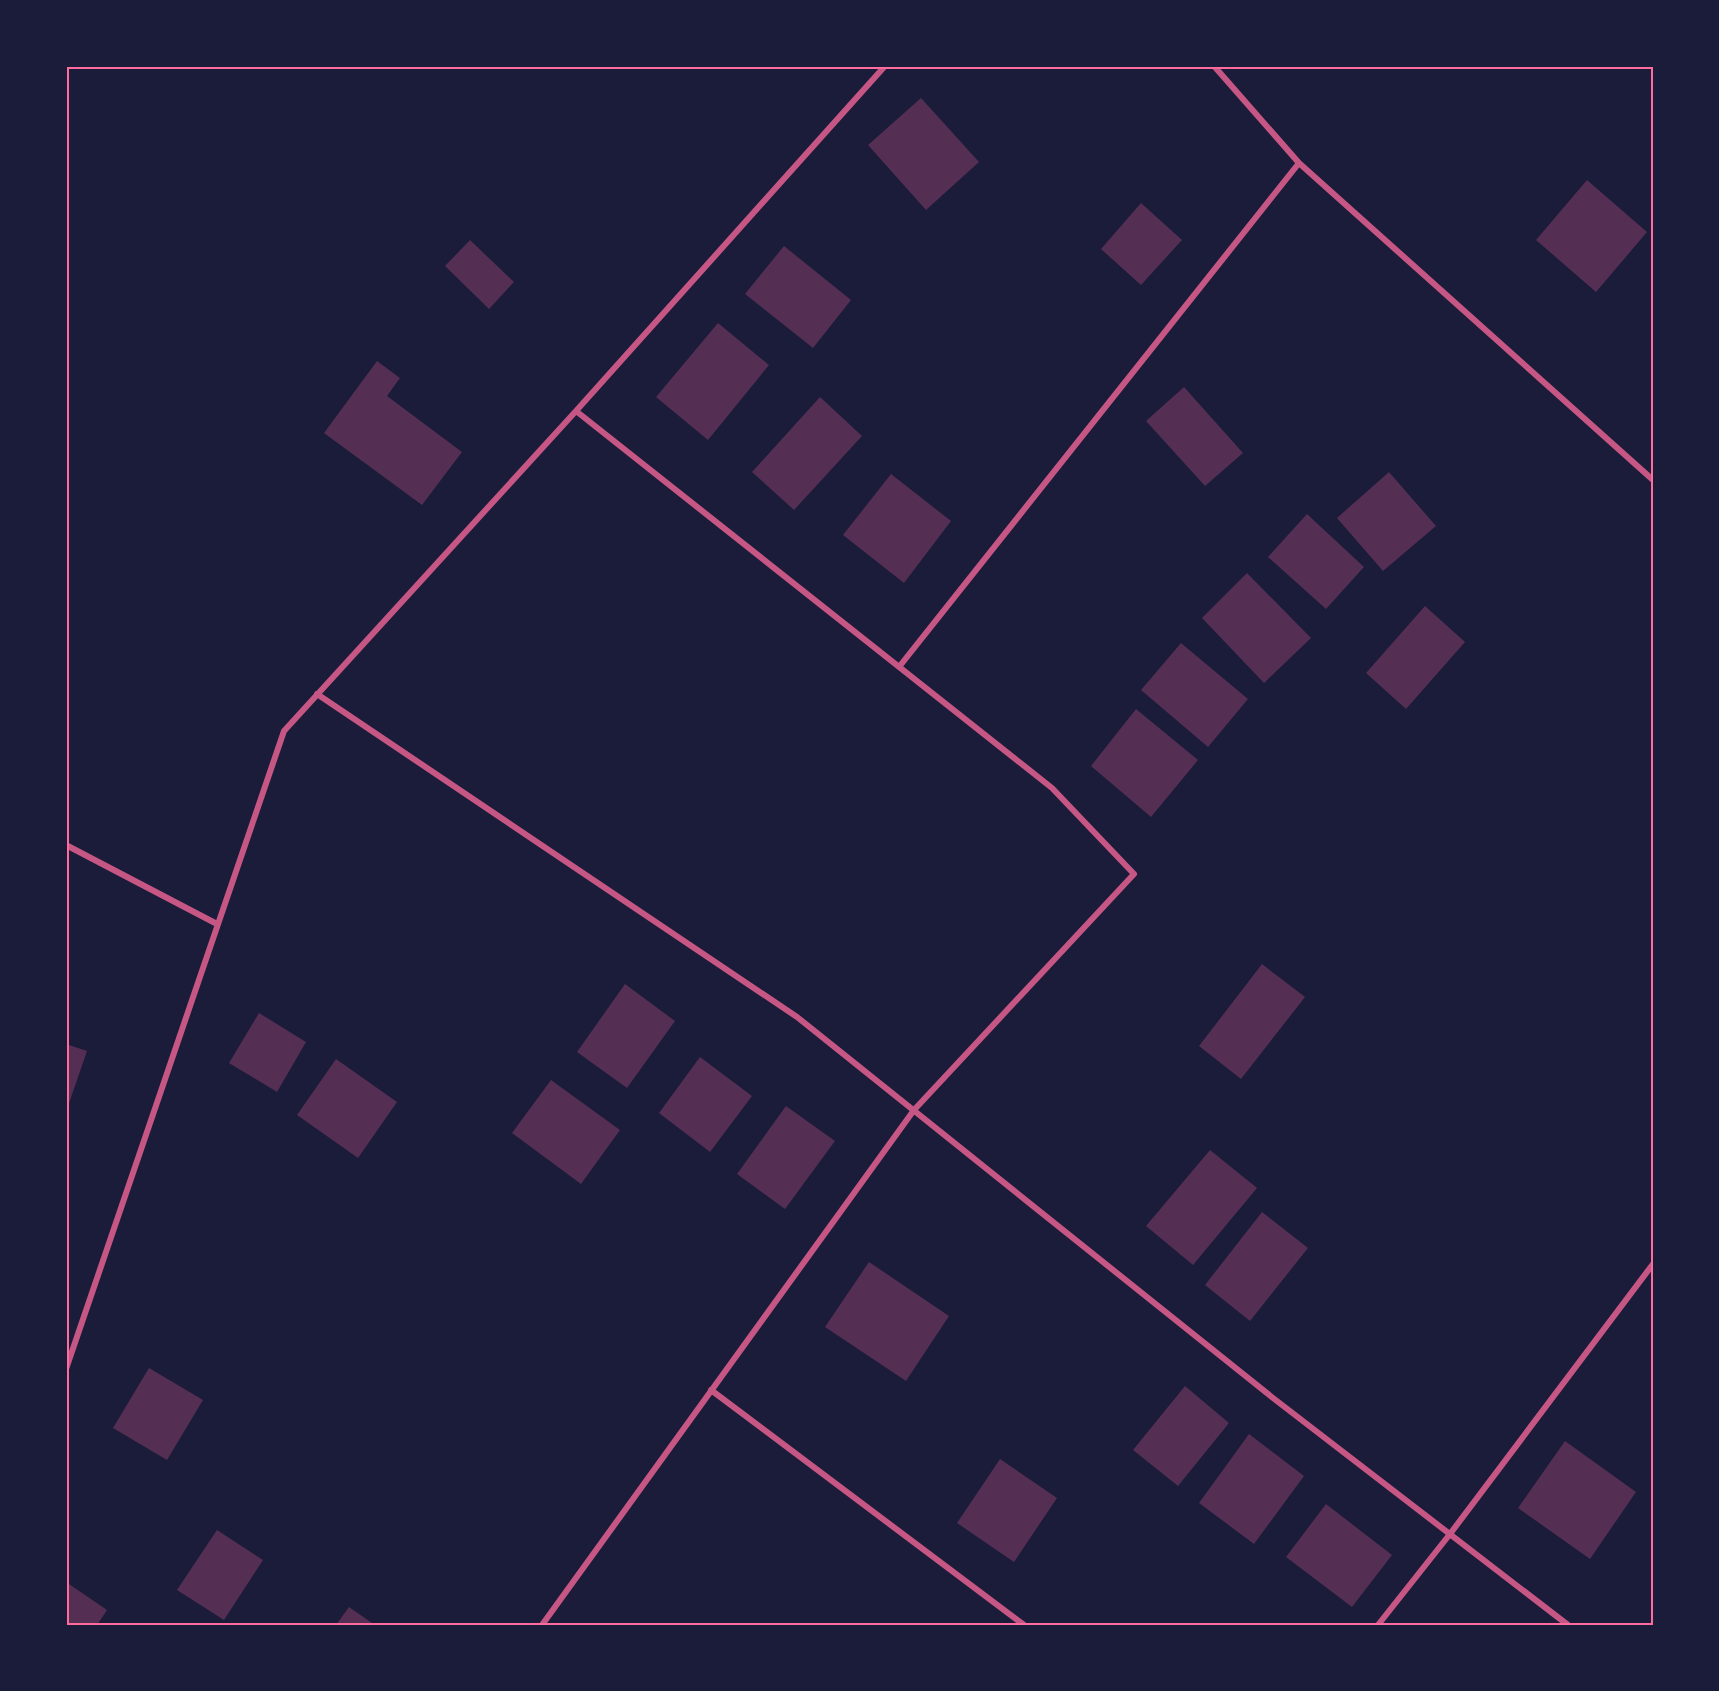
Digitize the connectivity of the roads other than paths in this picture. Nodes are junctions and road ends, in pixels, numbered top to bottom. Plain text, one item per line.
1 (885, 66) edge
2 (1214, 66) edge
3 (1299, 163) junction
4 (576, 411) junction
5 (1653, 480) edge
6 (899, 667) junction
7 (317, 694) junction
8 (66, 846) edge
9 (218, 924) junction
10 (914, 1110) junction
11 (1653, 1264) edge
12 (66, 1369) edge
13 (711, 1390) junction
14 (1450, 1534) junction
15 (542, 1625) edge
16 (1024, 1625) edge
17 (1378, 1625) edge
18 (1568, 1625) edge

1 - 4 street
2 - 3 street
3 - 5 street
3 - 6 street
4 - 6 street
4 - 7 street
6 - 10 street
7 - 9 street
7 - 10 street
8 - 9 street
9 - 12 street
10 - 13 street
10 - 14 street
11 - 14 street
13 - 15 street
13 - 16 street
14 - 17 street
14 - 18 street

